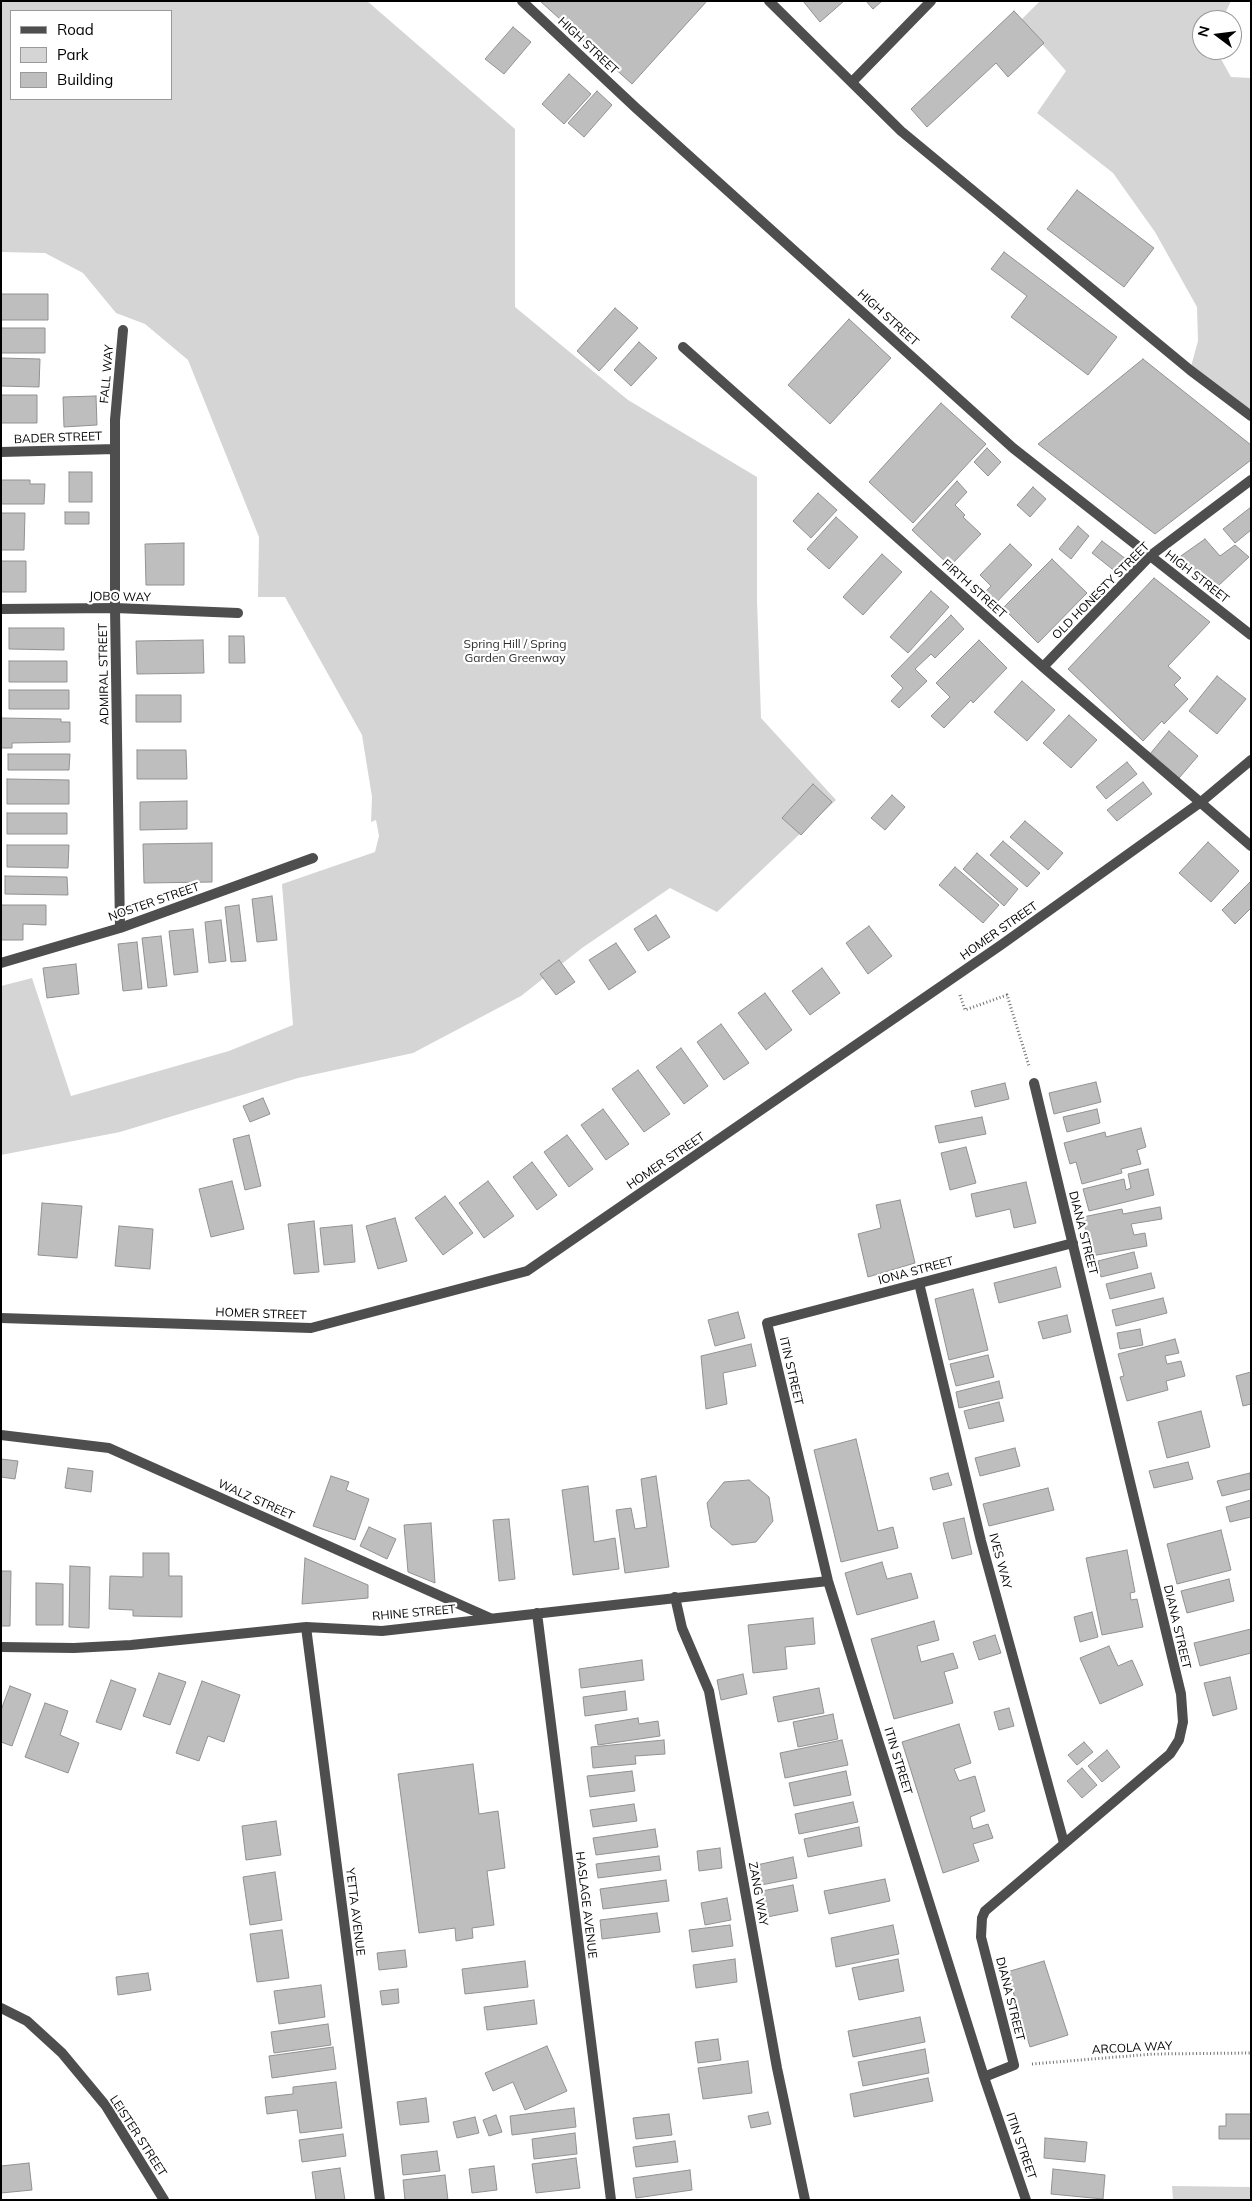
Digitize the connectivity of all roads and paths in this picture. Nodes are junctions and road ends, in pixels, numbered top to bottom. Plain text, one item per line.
1 (522, 1) edge
2 (769, 1) edge
3 (932, 1) edge
4 (852, 82) junction
5 (123, 330) dead end
6 (683, 347) dead end
7 (1251, 416) edge
8 (115, 420) joint
9 (115, 449) junction
10 (1, 452) edge
11 (1251, 480) edge
12 (1150, 556) junction
13 (115, 608) junction
14 (1, 609) edge
15 (238, 613) dead end
16 (1251, 635) edge
17 (1043, 667) junction
18 (1251, 760) edge
19 (1201, 802) junction
20 (1251, 846) edge
21 (313, 858) dead end
22 (120, 928) junction
23 (1, 962) edge
24 (957, 986) dead end
25 (1034, 1083) joint
26 (1073, 1243) junction
27 (919, 1283) junction
28 (1, 1318) edge
29 (766, 1323) joint
30 (1, 1435) edge
31 (828, 1581) junction
32 (675, 1597) junction
33 (537, 1613) junction
34 (491, 1618) junction
35 (306, 1627) junction
36 (1, 1647) edge
37 (1064, 1844) junction
38 (1, 2008) edge
39 (1251, 2053) edge
40 (1014, 2065) junction
41 (984, 2077) junction
42 (164, 2200) edge
43 (380, 2200) edge
44 (611, 2200) edge
45 (805, 2200) edge
46 (1026, 2200) edge

1 - 12 street, HIGH STREET
2 - 4 street
3 - 4 street
4 - 7 street
5 - 8 street, FALL WAY
6 - 17 street, FIRTH STREET
8 - 9 street, ADMIRAL STREET
9 - 10 street, BADER STREET
9 - 13 street, ADMIRAL STREET
11 - 12 street, OLD HONESTY STREET
12 - 16 street, HIGH STREET
12 - 17 street, OLD HONESTY STREET
13 - 14 street, JOBO WAY
13 - 15 street, JOBO WAY
13 - 22 street, ADMIRAL STREET
17 - 19 street, FIRTH STREET
18 - 19 street, HOMER STREET
19 - 20 street, FIRTH STREET
19 - 28 street, HOMER STREET
21 - 22 street, NOSTER STREET
22 - 23 street, NOSTER STREET
24 - 25 path
25 - 26 street, DIANA STREET
26 - 27 street, IONA STREET
26 - 37 street, DIANA STREET
27 - 29 street, IONA STREET
27 - 37 street, IVES WAY
29 - 31 street, ITIN STREET
30 - 34 street, WALZ STREET
31 - 32 street, RHINE STREET
31 - 41 street, ITIN STREET
32 - 33 street, RHINE STREET
32 - 45 street, ZANG WAY
33 - 34 street, RHINE STREET
33 - 44 street, HASLAGE AVENUE
34 - 35 street, RHINE STREET
35 - 36 street, RHINE STREET
35 - 43 street, YETTA AVENUE
37 - 40 street, DIANA STREET
38 - 42 street, LEISTER STREET
39 - 40 path, ARCOLA WAY
40 - 41 street
41 - 46 street, ITIN STREET

